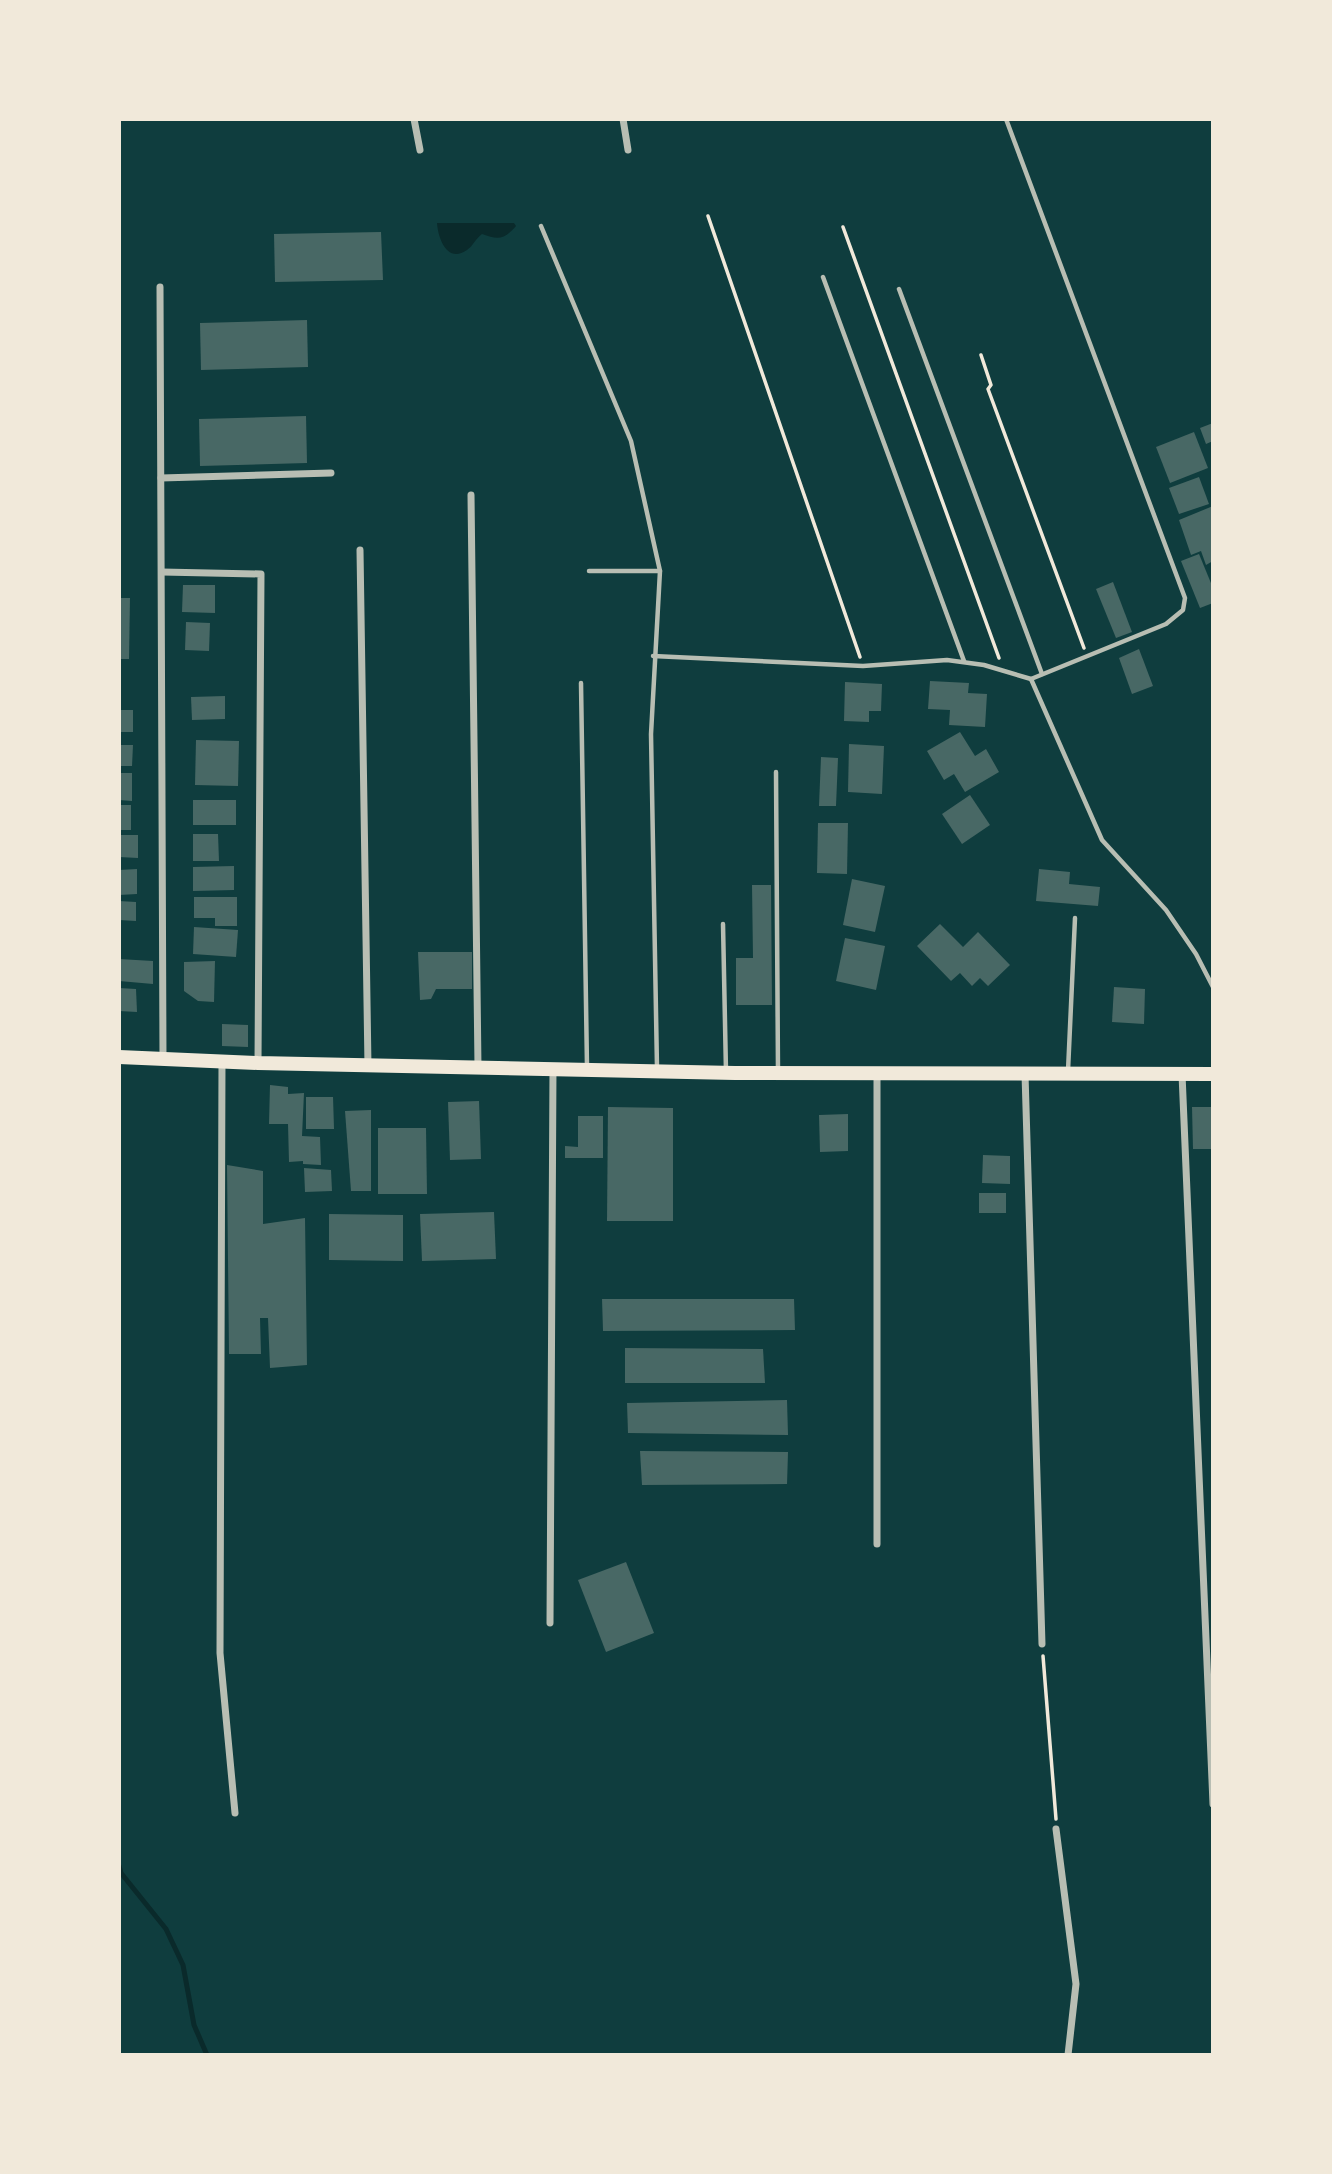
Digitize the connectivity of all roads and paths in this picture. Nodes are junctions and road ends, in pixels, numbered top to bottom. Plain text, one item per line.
1 (415, 119) edge
2 (623, 119) edge
3 (1006, 119) edge
4 (420, 150) dead end
5 (628, 150) dead end
6 (708, 216) dead end
7 (541, 226) dead end
8 (843, 227) dead end
9 (824, 277) dead end
10 (160, 288) dead end
11 (899, 289) dead end
12 (981, 355) dead end
13 (331, 473) dead end
14 (161, 478) junction
15 (471, 495) dead end
16 (360, 550) dead end
17 (589, 571) dead end
18 (660, 571) junction
19 (162, 572) junction
20 (653, 656) junction
21 (1087, 656) junction
22 (964, 661) junction
23 (863, 666) junction
24 (1003, 670) junction
25 (1042, 674) junction
26 (1031, 679) junction
27 (581, 683) dead end
28 (776, 772) dead end
29 (1075, 918) dead end
30 (723, 924) dead end
31 (1213, 987) edge
32 (119, 1057) edge
33 (163, 1058) junction
34 (222, 1062) junction
35 (258, 1063) junction
36 (368, 1066) junction
37 (478, 1067) junction
38 (553, 1068) junction
39 (587, 1069) junction
40 (657, 1070) junction
41 (726, 1072) junction
42 (778, 1073) junction
43 (877, 1073) junction
44 (1026, 1074) junction
45 (1068, 1074) junction
46 (1182, 1074) junction
47 (1213, 1074) edge
48 (877, 1544) dead end
49 (1213, 1573) edge
50 (1203, 1574) junction
51 (550, 1623) dead end
52 (1042, 1644) joint
53 (1213, 1804) edge
54 (235, 1813) dead end
55 (1056, 1829) joint
56 (1068, 2055) edge

1 - 4 street
2 - 5 street
3 - 21 lane
6 - 23 path
7 - 18 lane
8 - 24 path
9 - 22 lane
10 - 14 street
11 - 25 lane
12 - 21 path
13 - 14 street
14 - 19 street
15 - 37 street
16 - 36 street
17 - 18 lane
18 - 20 lane
19 - 33 street
19 - 35 street
20 - 23 lane
20 - 40 lane
21 - 25 lane
22 - 23 lane
22 - 24 lane
24 - 26 lane
25 - 26 lane
26 - 31 lane
27 - 39 lane
28 - 42 lane
29 - 45 lane
30 - 41 lane
32 - 33 main road
33 - 34 main road
34 - 35 main road
34 - 54 street
35 - 36 main road
36 - 37 main road
37 - 38 main road
38 - 39 main road
38 - 51 street
39 - 40 main road
40 - 41 main road
41 - 42 main road
42 - 43 main road
43 - 44 main road
43 - 48 street
44 - 45 main road
44 - 52 street
45 - 46 main road
46 - 47 main road
46 - 50 street
49 - 50 street
50 - 53 street
52 - 55 path
55 - 56 street

